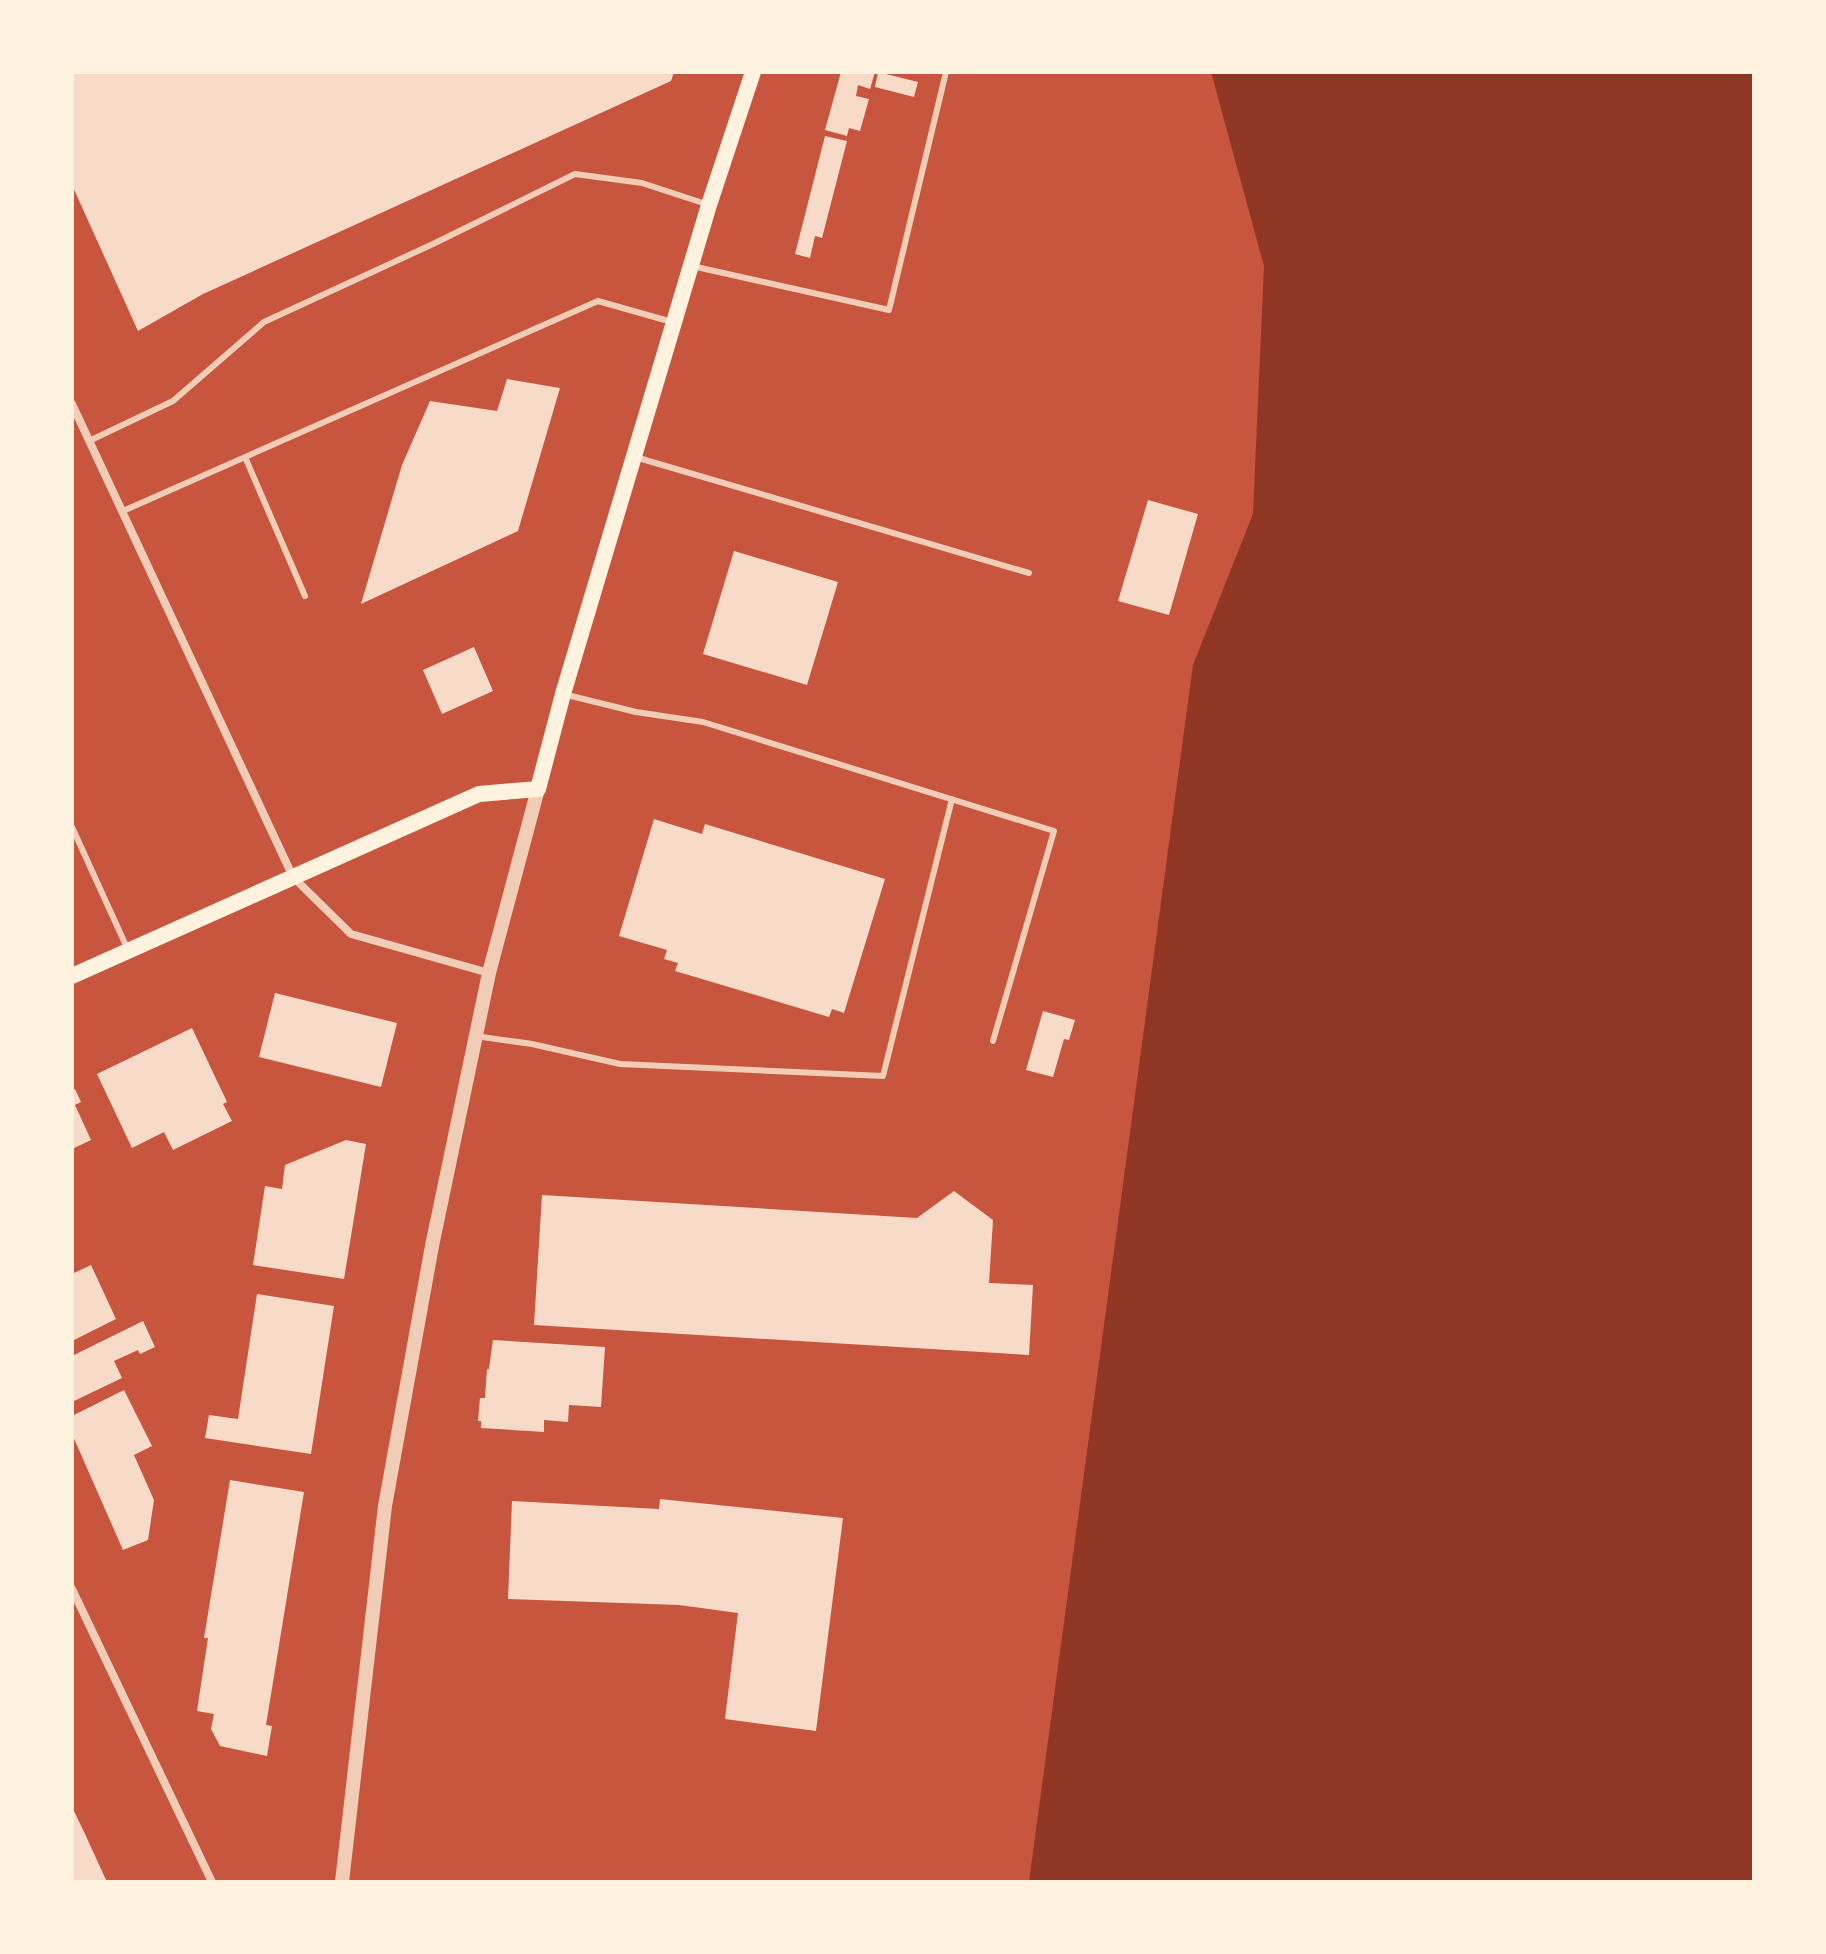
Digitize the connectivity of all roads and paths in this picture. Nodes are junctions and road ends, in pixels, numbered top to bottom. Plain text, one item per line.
1 (753, 72) edge
2 (946, 72) edge
3 (709, 205) junction
4 (692, 266) junction
5 (675, 324) junction
6 (72, 404) edge
7 (89, 441) junction
8 (245, 457) junction
9 (635, 457) junction
10 (123, 511) junction
11 (1029, 573) dead end
12 (305, 596) dead end
13 (563, 694) junction
14 (538, 789) junction
15 (952, 799) junction
16 (72, 827) edge
17 (293, 877) junction
18 (128, 950) junction
19 (489, 973) junction
20 (72, 976) edge
21 (475, 1036) junction
22 (993, 1041) dead end
23 (72, 1589) edge
24 (212, 1882) edge
25 (342, 1882) edge

1 - 3 main road
2 - 4 lane
3 - 4 main road
3 - 7 lane
4 - 5 main road
5 - 8 lane
5 - 9 main road
6 - 7 street
7 - 10 street
8 - 10 lane
8 - 12 lane
9 - 11 lane
9 - 13 main road
10 - 17 street
13 - 14 main road
13 - 15 lane
14 - 17 main road
14 - 19 street
15 - 21 lane
15 - 22 lane
16 - 18 lane
17 - 18 main road
17 - 19 street
18 - 20 main road
19 - 21 street
21 - 25 street
23 - 24 street

